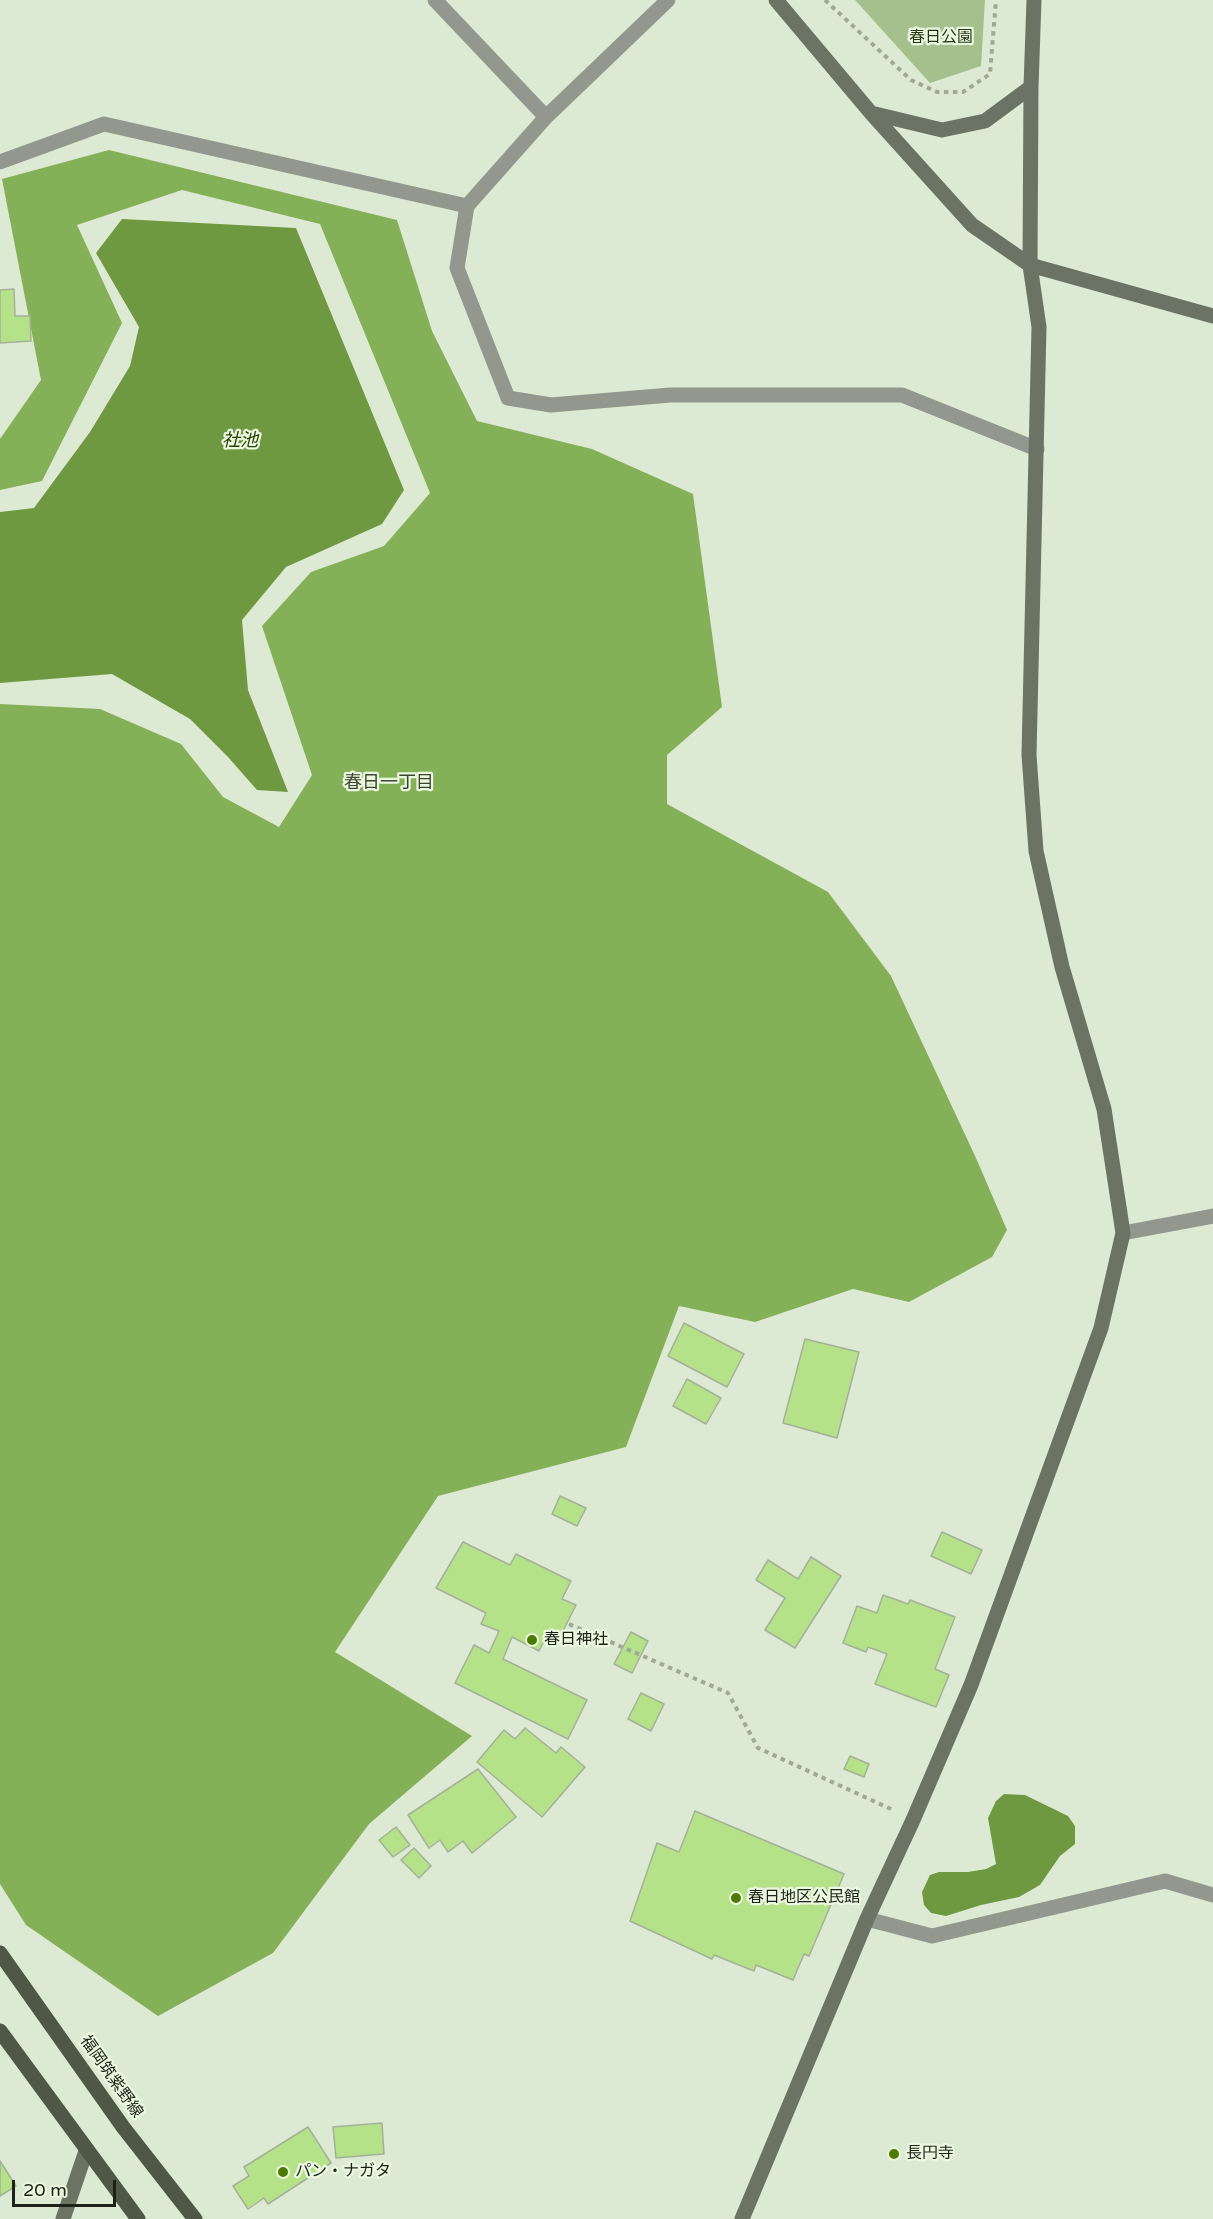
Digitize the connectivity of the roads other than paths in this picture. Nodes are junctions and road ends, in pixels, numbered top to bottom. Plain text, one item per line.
1 (435, 0) edge
2 (668, 0) edge
3 (776, 0) edge
4 (1034, 0) edge
5 (1031, 87) junction
6 (871, 113) junction
7 (546, 117) junction
8 (0, 162) edge
9 (467, 206) junction
10 (1030, 265) junction
11 (1213, 316) edge
12 (1037, 448) junction
13 (1213, 1216) edge
14 (1123, 1233) junction
15 (1213, 1895) edge
16 (867, 1919) junction
17 (0, 1953) edge
18 (0, 2031) edge
19 (87, 2151) junction
20 (63, 2219) edge
21 (138, 2219) edge
22 (195, 2219) edge
23 (742, 2219) edge

1 - 7 street
2 - 7 street
3 - 6 street
4 - 5 street
5 - 6 street
5 - 10 street
6 - 10 street
7 - 9 street
8 - 9 street
9 - 12 street
10 - 11 street
10 - 12 street
12 - 14 street
13 - 14 street
14 - 16 street
15 - 16 street
16 - 23 street
17 - 22 main road, 福岡筑紫野線
18 - 19 main road
19 - 20 street
19 - 21 main road

